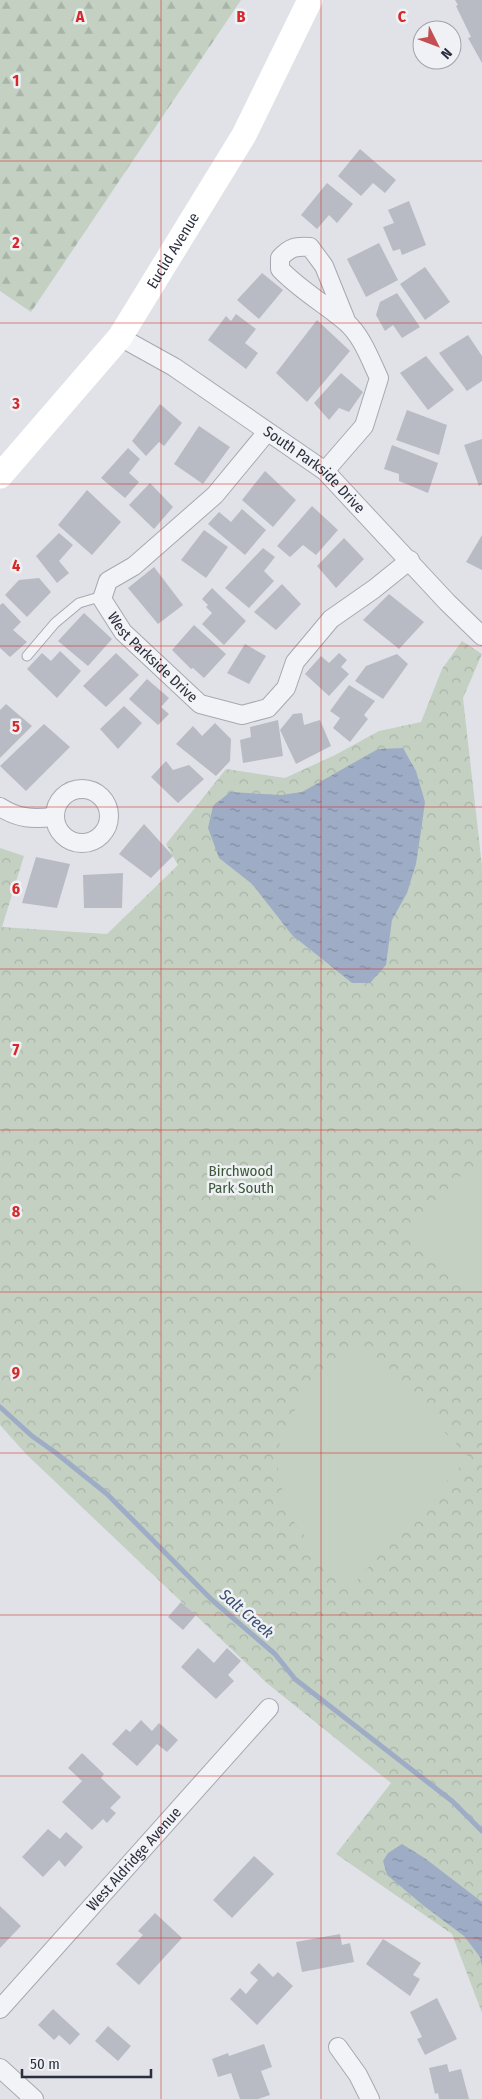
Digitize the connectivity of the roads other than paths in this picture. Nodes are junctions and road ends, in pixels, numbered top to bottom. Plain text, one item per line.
1 (310, 0) edge
2 (347, 323) dead end
3 (120, 337) junction
4 (267, 432) junction
5 (325, 471) junction
6 (0, 476) edge
7 (410, 560) junction
8 (103, 596) junction
9 (482, 636) edge
10 (27, 656) dead end
11 (0, 807) edge
12 (54, 816) dead end
13 (269, 1708) dead end
14 (0, 2009) edge
15 (338, 2048) dead end
16 (0, 2068) edge
17 (34, 2099) edge
18 (370, 2099) edge

1 - 3 main road, Euclid Avenue
2 - 5 street
3 - 4 street, South Parkside Drive
3 - 6 main road, Euclid Avenue
4 - 5 street, South Parkside Drive
4 - 8 street, West Parkside Drive
5 - 7 street, South Parkside Drive
7 - 8 street, West Parkside Drive
7 - 9 street, South Parkside Drive
8 - 10 lane
11 - 12 street
13 - 14 street, West Aldridge Avenue
15 - 18 street
16 - 17 street

